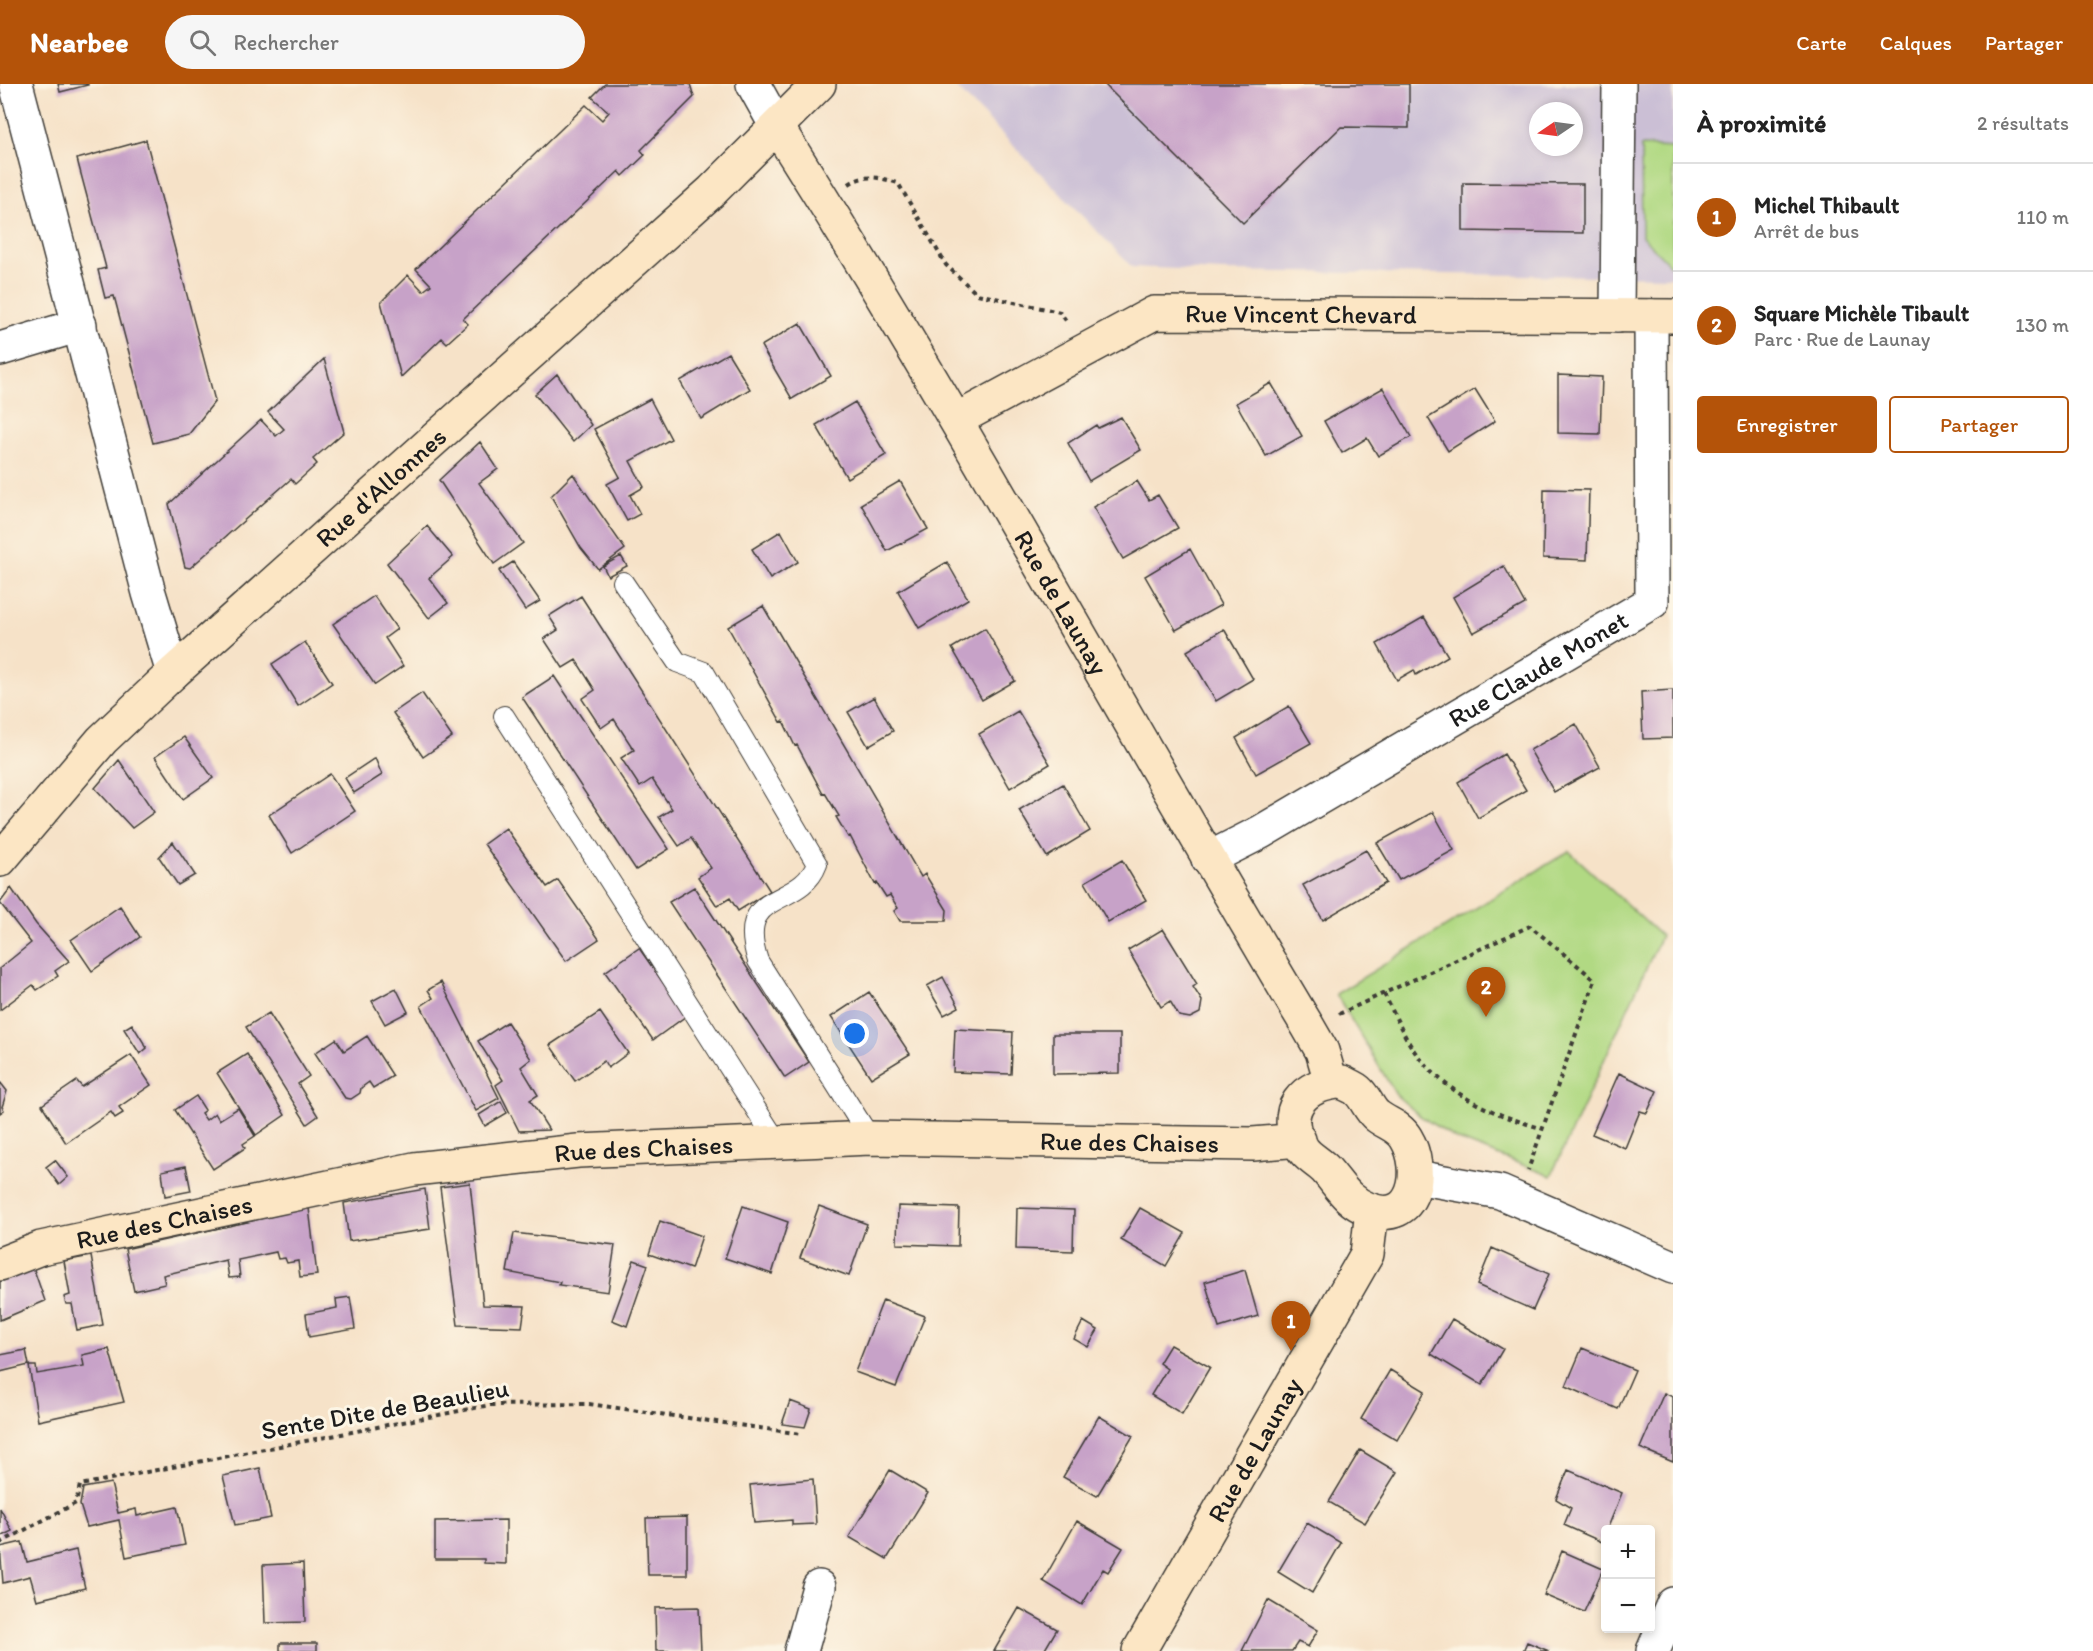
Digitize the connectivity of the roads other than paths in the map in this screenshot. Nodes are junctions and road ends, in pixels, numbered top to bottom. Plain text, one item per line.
1 (16, 84) edge
2 (753, 84) edge
3 (819, 84) edge
4 (1619, 84) edge
5 (777, 127) junction
6 (1617, 316) junction
7 (1662, 316) edge
8 (80, 325) junction
9 (0, 349) edge
10 (956, 420) junction
11 (623, 582) dead end
12 (1663, 605) edge
13 (173, 673) junction
14 (504, 716) dead end
15 (1208, 859) junction
16 (0, 860) edge
17 (1331, 1083) junction
18 (870, 1138) junction
19 (1299, 1140) junction
20 (777, 1142) junction
21 (1416, 1177) junction
22 (1372, 1210) junction
23 (0, 1264) edge
24 (1673, 1267) edge
25 (819, 1587) dead end
26 (1673, 1604) edge
27 (801, 1651) edge
28 (1139, 1651) edge
29 (1653, 1651) edge

1 - 8 street
2 - 5 street
3 - 5 street, Rue d'Allonnes
4 - 6 street
5 - 10 street, Rue de Launay
5 - 13 street, Rue d'Allonnes
6 - 7 street, Rue Vincent Chevard
6 - 10 street, Rue Vincent Chevard
7 - 12 street, Rue Claude Monet
8 - 9 street
8 - 13 street
10 - 15 street, Rue de Launay
11 - 18 lane
12 - 15 street, Rue Claude Monet
13 - 16 street, Rue d'Allonnes
14 - 20 lane
15 - 17 street, Rue de Launay
17 - 19 street
17 - 21 street
18 - 19 street, Rue des Chaises
18 - 20 street, Rue des Chaises
19 - 22 street
20 - 23 street, Rue des Chaises
21 - 22 street
21 - 24 street
22 - 28 street, Rue de Launay
25 - 27 street
26 - 29 street

